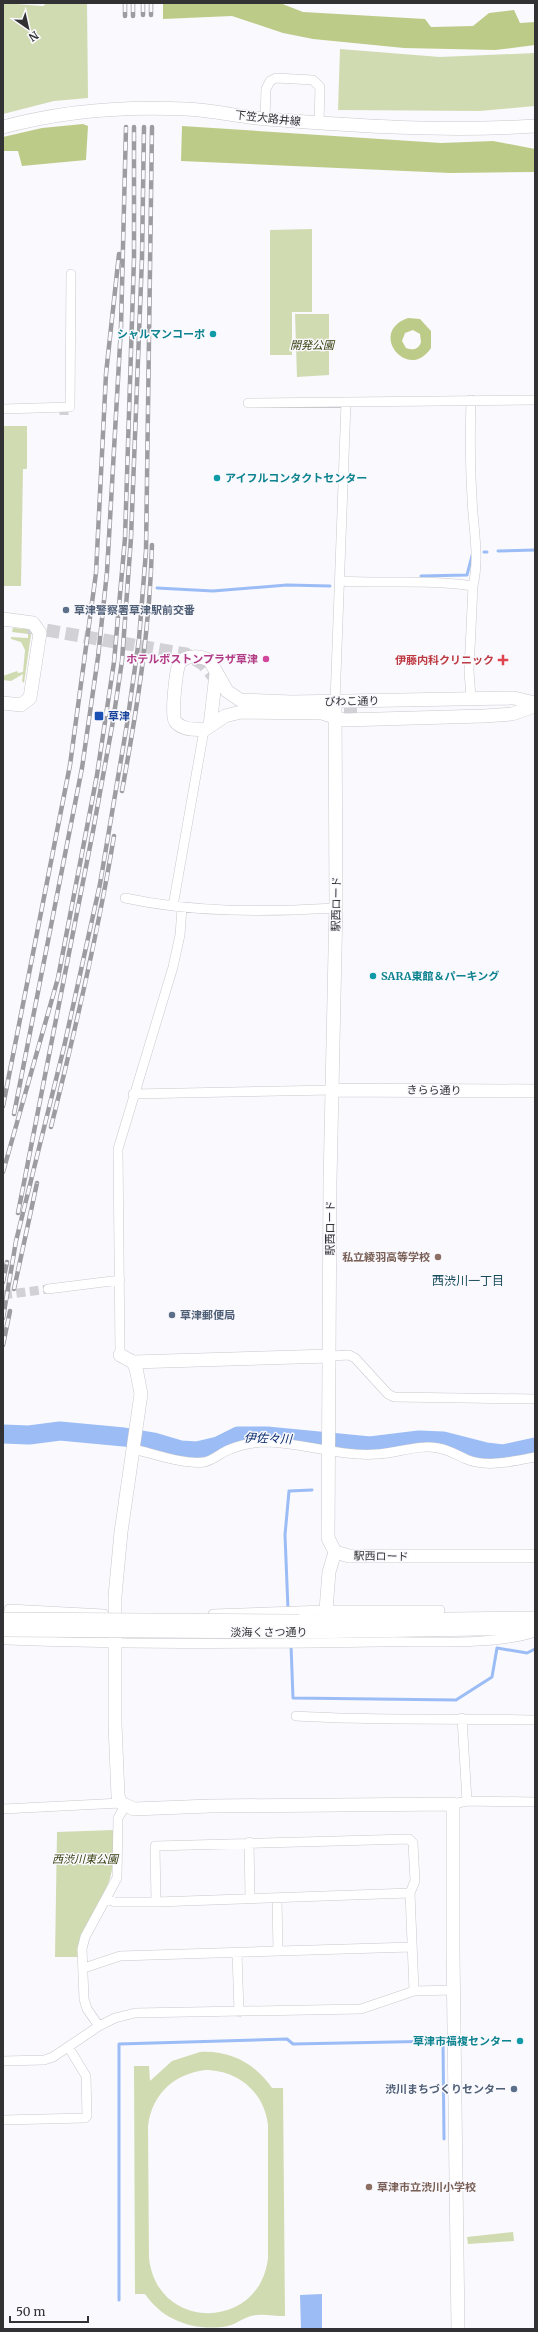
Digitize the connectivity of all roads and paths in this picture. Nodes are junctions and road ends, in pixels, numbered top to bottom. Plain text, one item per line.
1 (265, 119) junction
2 (319, 122) junction
3 (535, 126) edge
4 (3, 127) edge
5 (71, 274) dead end
6 (471, 400) junction
7 (535, 400) edge
8 (248, 403) dead end
9 (346, 403) junction
10 (3, 409) edge
11 (340, 581) junction
12 (473, 586) junction
13 (3, 619) edge
14 (216, 674) junction
15 (471, 698) junction
16 (335, 702) junction
17 (3, 703) edge
18 (535, 705) edge
19 (363, 709) tunnel mouth
20 (335, 717) junction
21 (207, 728) junction
22 (125, 898) dead end
23 (178, 907) junction
24 (336, 908) junction
25 (333, 1090) junction
26 (535, 1091) edge
27 (133, 1094) junction
28 (120, 1280) junction
29 (48, 1289) tunnel mouth
30 (120, 1355) joint
31 (330, 1356) junction
32 (133, 1362) junction
33 (535, 1399) edge
34 (134, 1442) junction
35 (330, 1449) junction
36 (535, 1457) edge
37 (335, 1552) junction
38 (535, 1556) edge
39 (326, 1610) junction
40 (440, 1610) dead end
41 (115, 1614) junction
42 (3, 1618) edge
43 (535, 1618) edge
44 (300, 1627) junction
45 (535, 1628) edge
46 (3, 1630) edge
47 (535, 1632) edge
48 (114, 1644) junction
49 (296, 1716) dead end
50 (462, 1718) junction
51 (532, 1720) dead end
52 (467, 1801) junction
53 (535, 1802) edge
54 (453, 1804) junction
55 (123, 1805) junction
56 (3, 1809) edge
57 (248, 1842) junction
58 (410, 1893) junction
59 (250, 1898) junction
60 (106, 1899) junction
61 (277, 1899) junction
62 (156, 1902) junction
63 (412, 1947) junction
64 (278, 1950) junction
65 (237, 1953) junction
66 (84, 1968) junction
67 (453, 1990) junction
68 (414, 1991) junction
69 (239, 2012) junction
70 (99, 2026) junction
71 (69, 2048) junction
72 (3, 2061) edge
73 (3, 2120) edge
74 (458, 2329) edge

1 - 2 street, 下笠大路井線
1 - 2 street
1 - 4 street, 下笠大路井線
2 - 3 street, 下笠大路井線
5 - 10 street
6 - 7 street
6 - 9 street
6 - 12 street
8 - 9 street
9 - 11 street
11 - 12 street
11 - 16 street
12 - 15 street
13 - 17 street
14 - 16 street, びわこ通り
14 - 21 street
14 - 21 street, びわこ通り
15 - 16 street, びわこ通り
15 - 18 street, びわこ通り
16 - 20 street, 駅西ロード
18 - 19 street
18 - 20 street, びわこ通り
20 - 21 street, びわこ通り
20 - 24 street, 駅西ロード
21 - 23 street
22 - 23 street
23 - 24 street
23 - 27 street
24 - 25 street, 駅西ロード
25 - 26 street, きらら通り
25 - 27 street
25 - 31 street, 駅西ロード
27 - 28 street
28 - 29 street
28 - 30 street
30 - 32 street
31 - 32 street
31 - 33 street
31 - 35 street, 駅西ロード
32 - 34 street
34 - 35 street
34 - 41 street
35 - 36 street
35 - 37 street, 駅西ロード
37 - 38 street, 駅西ロード
37 - 39 street
39 - 40 street
39 - 41 street
41 - 48 street
41 - 48 street
42 - 44 street, 淡海くさつ通り, bridge
43 - 44 street, 淡海くさつ通り
44 - 45 street, 淡海くさつ通り
44 - 46 street, 淡海くさつ通り, bridge
47 - 48 street
48 - 55 street
49 - 50 street
50 - 51 street
50 - 52 street
52 - 53 street
52 - 54 street
54 - 55 street
54 - 67 street
55 - 56 street
55 - 60 street
57 - 58 street
57 - 59 street
57 - 62 street
58 - 61 street
58 - 63 street
59 - 61 street
59 - 62 street
60 - 62 street
60 - 66 street
61 - 64 street
63 - 64 street
63 - 68 street
64 - 65 street
65 - 66 street
65 - 69 street
66 - 70 street
67 - 68 street
67 - 74 street
68 - 69 street
69 - 70 street
70 - 71 street
71 - 72 street
71 - 73 street

